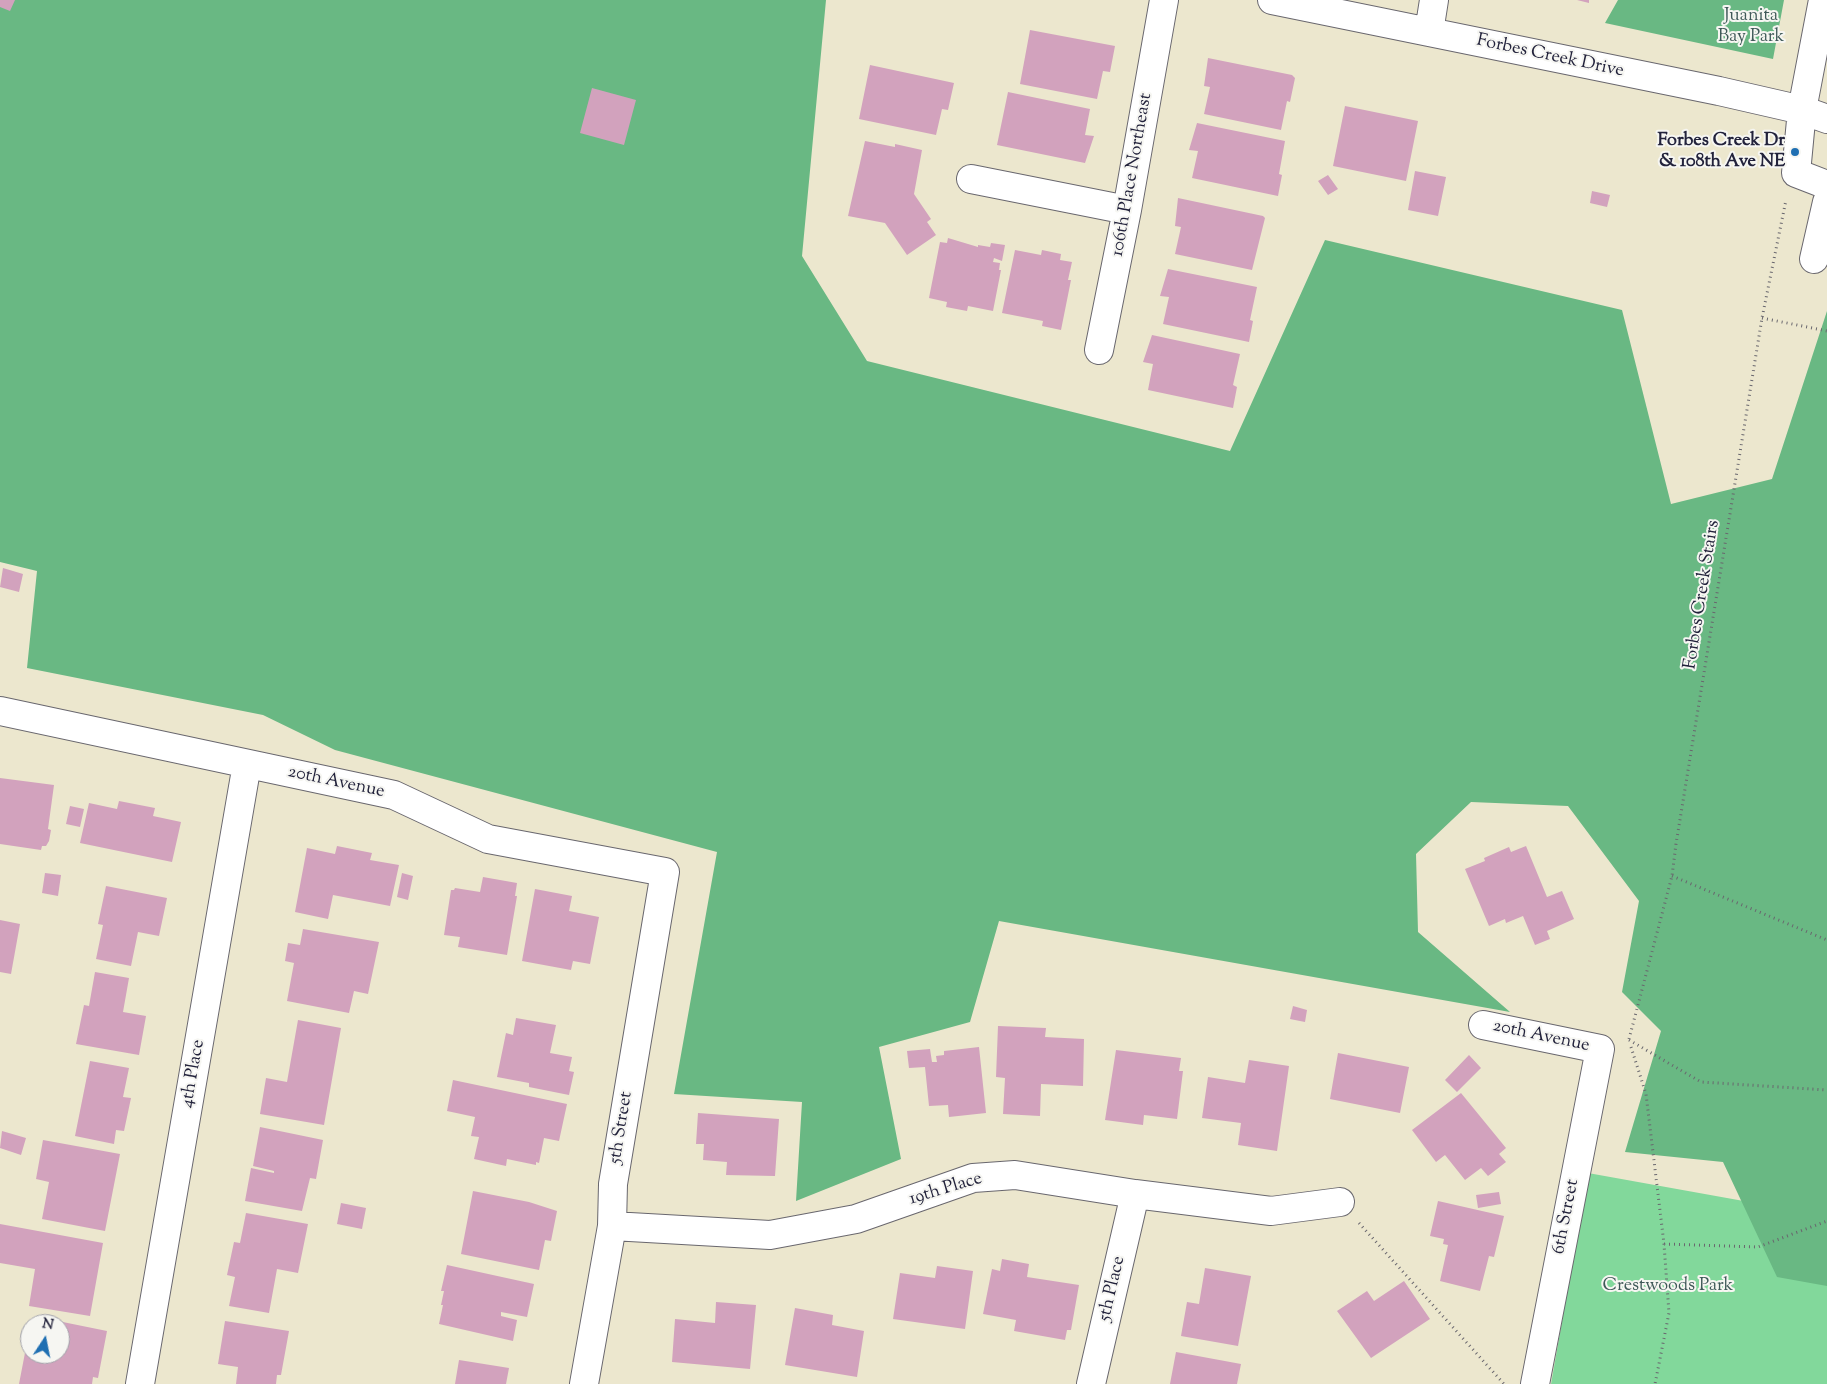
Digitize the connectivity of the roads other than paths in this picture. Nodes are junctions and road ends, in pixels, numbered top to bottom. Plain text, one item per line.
1 (1164, 0) edge
2 (1272, 0) edge
3 (1434, 0) edge
4 (1823, 0) edge
5 (1429, 32) junction
6 (1815, 115) edge
7 (971, 179) dead end
8 (1827, 185) edge
9 (1827, 202) edge
10 (1127, 210) junction
11 (1814, 259) dead end
12 (1099, 350) dead end
13 (0, 711) edge
14 (247, 764) junction
15 (664, 872) joint
16 (1483, 1024) dead end
17 (1600, 1050) joint
18 (1136, 1194) junction
19 (1340, 1202) road end
20 (612, 1226) junction
21 (140, 1384) edge
22 (584, 1384) edge
23 (1091, 1384) edge
24 (1535, 1384) edge

1 - 10 street, 106th Place Northeast
2 - 5 street, Forbes Creek Drive
3 - 5 street
4 - 6 street
5 - 6 street, Forbes Creek Drive
6 - 8 street
7 - 10 street
9 - 11 street
10 - 12 street, 106th Place Northeast
13 - 14 street, 20th Avenue
14 - 15 street, 20th Avenue
14 - 21 street, 4th Place
15 - 20 street, 5th Street
16 - 17 street, 20th Avenue
17 - 24 street, 6th Street
18 - 19 street, 19th Place
18 - 20 street, 19th Place
18 - 23 street, 5th Place
20 - 22 street, 5th Street

